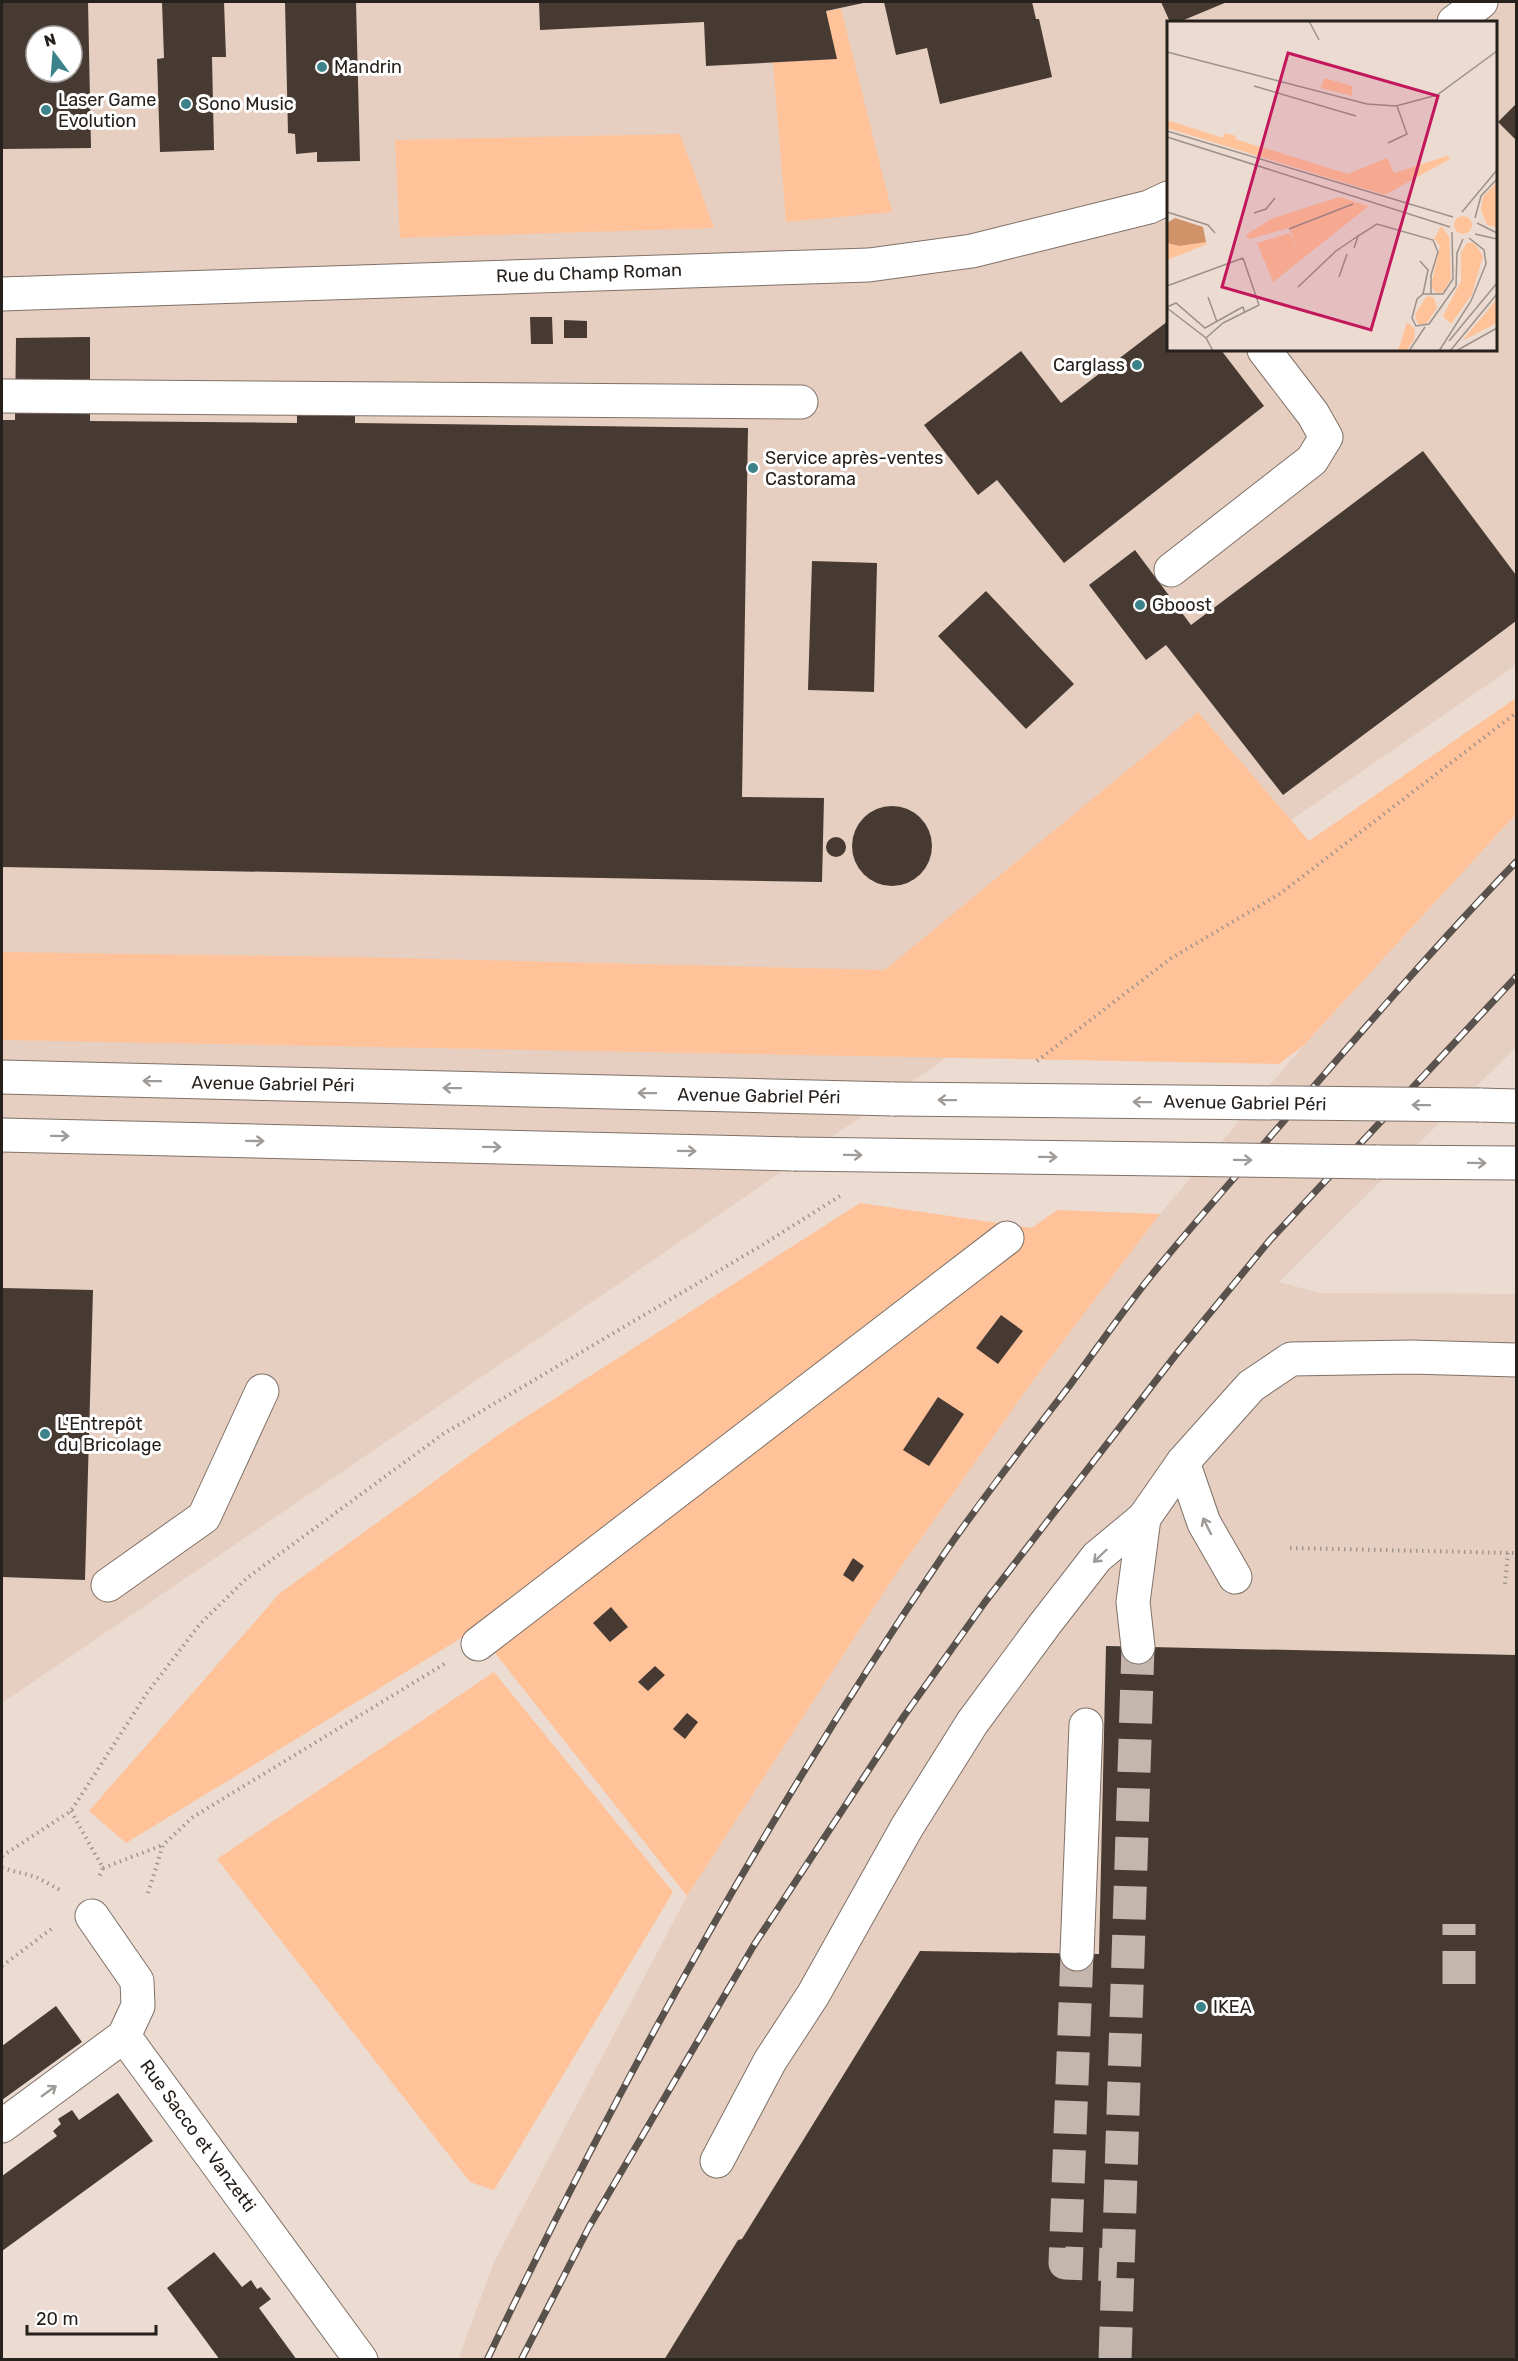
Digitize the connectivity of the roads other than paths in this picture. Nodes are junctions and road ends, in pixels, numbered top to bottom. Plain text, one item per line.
1 (1481, 2) edge
2 (1455, 21) edge
3 (1164, 209) edge
4 (2, 294) edge
5 (1265, 351) edge
6 (2, 396) edge
7 (801, 402) dead end
8 (1170, 570) dead end
9 (2, 1077) edge
10 (1516, 1106) edge
11 (2, 1135) edge
12 (1516, 1163) edge
13 (1007, 1238) dead end
14 (1516, 1360) edge
15 (262, 1391) dead end
16 (1183, 1461) junction
17 (1144, 1518) junction
18 (1234, 1577) dead end
19 (108, 1585) dead end
20 (478, 1644) road end
21 (1138, 1647) tunnel mouth
22 (1086, 1725) dead end
23 (88, 1911) road end
24 (1077, 1954) tunnel mouth
25 (124, 2036) junction
26 (2, 2126) edge
27 (717, 2161) dead end
28 (362, 2360) edge

1 - 2 main road
3 - 4 main road, Rue du Champ Roman
5 - 8 main road
6 - 7 main road
10 -> 9 main road, Avenue Gabriel Péri, bridge
11 -> 12 main road, bridge
13 - 20 main road
14 - 16 main road
15 - 19 main road
16 - 17 main road
18 -> 16 main road
17 - 21 main road
17 -> 27 main road
22 - 24 main road
23 - 25 main road
26 -> 25 main road
25 - 28 main road, Rue Sacco et Vanzetti

